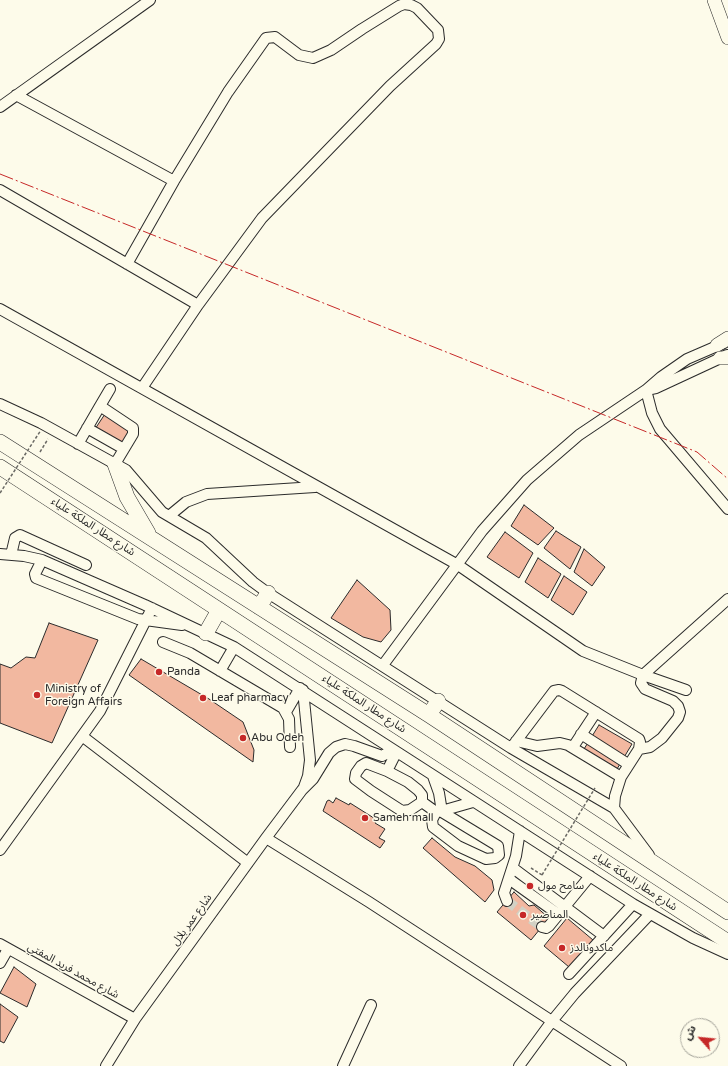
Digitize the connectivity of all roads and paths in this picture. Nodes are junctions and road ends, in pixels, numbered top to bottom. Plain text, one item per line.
1 (150, 0) edge
2 (714, 0) edge
3 (728, 38) edge
4 (16, 95) junction
5 (0, 107) edge
6 (174, 181) junction
7 (0, 190) edge
8 (127, 264) junction
9 (198, 305) junction
10 (0, 309) edge
11 (725, 349) edge
12 (142, 388) junction
13 (110, 389) dead end
14 (646, 390) junction
15 (0, 404) edge
16 (100, 406) junction
17 (87, 428) junction
18 (41, 430) dead end
19 (0, 442) edge
20 (78, 444) junction
21 (124, 449) junction
22 (115, 464) junction
23 (0, 467) edge
24 (315, 487) junction
25 (0, 493) edge
26 (728, 509) edge
27 (169, 516) junction
28 (149, 536) junction
29 (37, 543) junction
30 (0, 554) edge
31 (11, 555) junction
32 (32, 557) junction
33 (42, 560) junction
34 (86, 565) dead end
35 (458, 565) junction
36 (268, 593) junction
37 (728, 599) edge
38 (148, 606) junction
39 (259, 607) junction
40 (220, 610) junction
41 (142, 620) junction
42 (190, 625) junction
43 (206, 633) junction
44 (163, 642) dead end
45 (234, 647) junction
46 (383, 665) junction
47 (220, 671) junction
48 (643, 675) junction
49 (302, 689) junction
50 (686, 690) dead end
51 (438, 701) junction
52 (286, 712) junction
53 (596, 712) junction
54 (429, 715) junction
55 (581, 734) junction
56 (82, 736) junction
57 (514, 744) junction
58 (290, 747) dead end
59 (573, 747) junction
60 (639, 749) junction
61 (395, 751) junction
62 (628, 764) junction
63 (387, 771) junction
64 (433, 776) junction
65 (620, 777) junction
66 (595, 788) dead end
67 (302, 790) junction
68 (422, 802) junction
69 (473, 802) junction
70 (614, 808) junction
71 (439, 812) junction
72 (520, 831) junction
73 (266, 838) junction
74 (0, 850) edge
75 (248, 863) junction
76 (658, 866) junction
77 (513, 868) junction
78 (542, 875) dead end
79 (590, 876) junction
80 (510, 879) junction
81 (507, 901) dead end
82 (633, 904) junction
83 (565, 905) junction
84 (728, 912) edge
85 (558, 914) junction
86 (650, 914) junction
87 (542, 927) dead end
88 (604, 936) junction
89 (728, 942) edge
90 (4, 946) edge
91 (728, 954) edge
92 (0, 963) edge
93 (569, 974) dead end
94 (371, 1005) dead end
95 (136, 1019) junction
96 (552, 1021) junction
97 (344, 1065) edge
98 (106, 1066) edge
99 (519, 1066) edge
100 (621, 1066) edge

1 - 4 street
2 - 3 main road
4 - 5 street
4 - 6 street
6 - 8 street
6 - 9 street
7 - 8 street
8 - 9 street
9 - 12 street
10 - 12 street
11 - 14 street
12 - 24 street
13 - 16 street
14 - 26 street
14 - 35 street
15 - 20 street
16 - 17 street
16 - 21 street
17 - 20 street
17 - 21 street
18 - 25 path, bridge
19 - 28 highway, شارع مطار الملكة علياء
20 - 22 street
21 - 22 street
22 - 27 street
22 - 28 highway
23 - 40 highway, شارع مطار الملكة علياء
24 - 27 street
24 - 35 street
27 - 36 street
28 - 39 highway, شارع مطار الملكة علياء
29 - 31 street
29 - 32 street
29 - 34 street
30 - 31 street
31 - 32 street
32 - 33 street
33 - 38 street
33 - 41 street
35 - 46 street
35 - 48 street
36 - 39 highway
36 - 46 street
37 - 48 street
38 - 41 street
38 - 42 street
39 - 54 highway, شارع مطار الملكة علياء
40 - 43 highway
40 - 89 highway, شارع مطار الملكة علياء
41 - 42 street
41 - 56 street
42 - 43 street
43 - 45 street
44 - 47 street
45 - 47 street
45 - 49 street
46 - 51 street
47 - 52 street
48 - 50 street
48 - 60 street
49 - 52 street
49 - 61 street
49 - 67 street, شارع عمر بلال
51 - 54 highway
51 - 57 street
52 - 58 street
53 - 55 street
53 - 57 street
53 - 60 street
54 - 76 highway, شارع مطار الملكة علياء
55 - 59 street
55 - 62 street
56 - 74 street
56 - 75 street
57 - 59 street
57 - 70 street
59 - 65 street
60 - 62 street
61 - 63 street
61 - 64 street
61 - 67 street, شارع عمر بلال
62 - 65 street
63 - 68 street
63 - 68 street
64 - 69 street
64 - 71 street
65 - 70 street
66 - 78 path, bridge
67 - 73 street, شارع عمر بلال
68 - 71 street
69 - 71 street
69 - 72 street
70 - 76 street
71 - 71 street
72 - 77 street
72 - 79 street
73 - 75 street, شارع عمر بلال
73 - 96 street
75 - 95 street, شارع عمر بلال
76 - 84 highway, شارع مطار الملكة علياء
77 - 80 street
77 - 83 street
79 - 82 street
79 - 83 street
80 - 81 street
80 - 85 street
82 - 86 street
82 - 88 street
83 - 85 street
83 - 88 street
85 - 87 street
86 - 91 street
86 - 96 street
88 - 93 street
90 - 92 street
90 - 95 street, شارع محمد فريد المفتي
94 - 97 street
95 - 98 street, شارع عمر بلال
96 - 99 street
96 - 100 street

